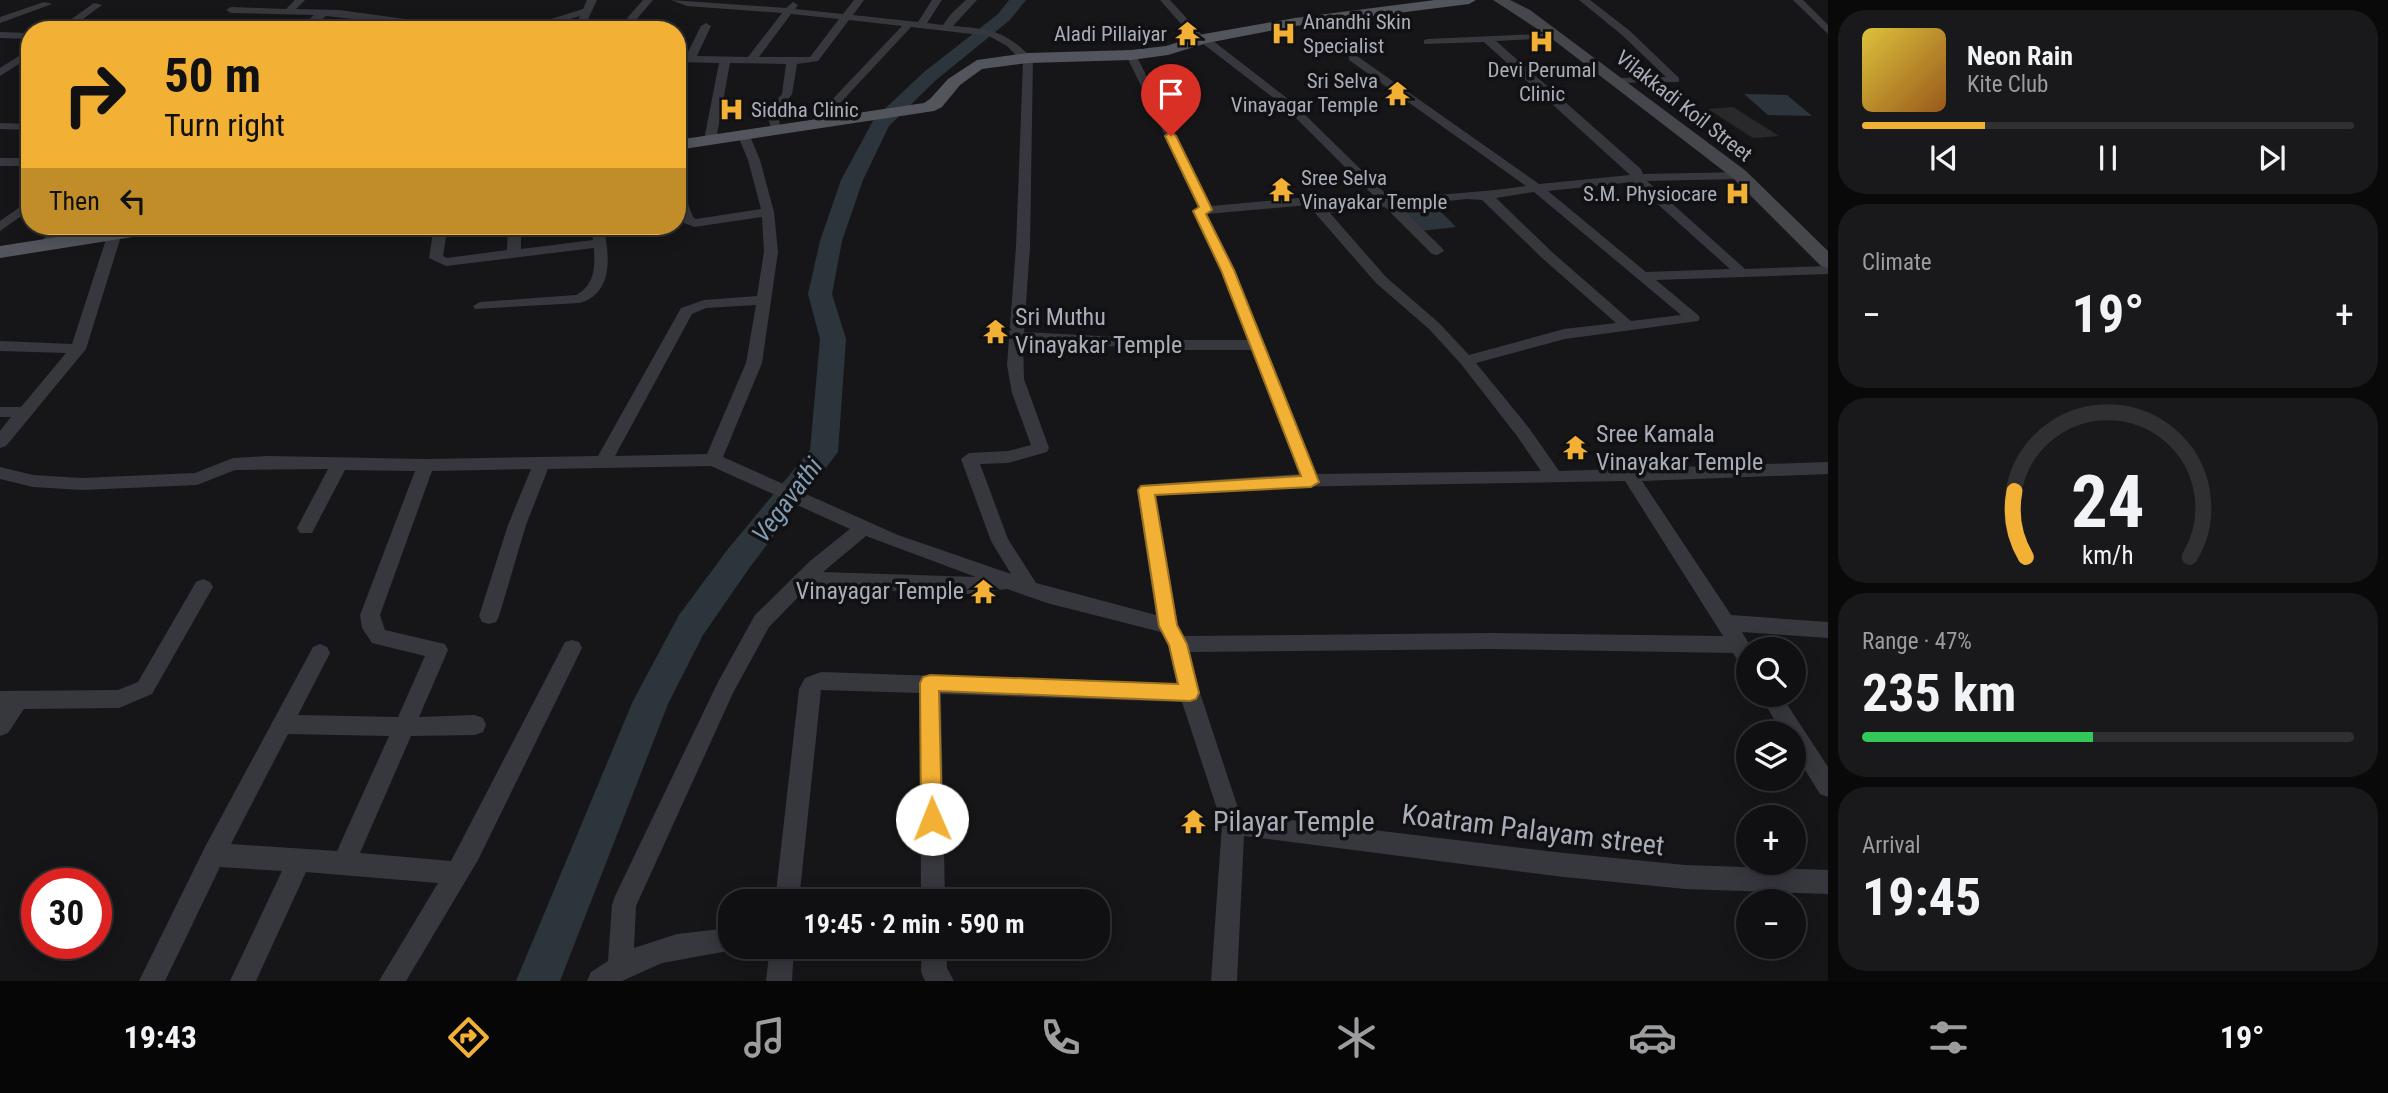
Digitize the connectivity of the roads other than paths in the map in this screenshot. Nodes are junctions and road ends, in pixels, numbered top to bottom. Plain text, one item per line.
1 (300, 0) edge
2 (592, 0) edge
3 (649, 0) edge
4 (669, 0) edge
5 (676, 0) edge
6 (797, 0) edge
7 (859, 0) edge
8 (937, 0) edge
9 (972, 0) edge
10 (1165, 0) edge
11 (1469, 0) edge
12 (1500, 0) edge
13 (1584, 0) edge
14 (1798, 0) edge
15 (731, 3) edge
16 (47, 4) dead end
17 (97, 5) dead end
18 (230, 10) dead end
19 (586, 11) junction
20 (788, 11) junction
21 (288, 12) junction
22 (323, 13) junction
23 (845, 17) junction
24 (0, 20) edge
25 (74, 21) edge
26 (314, 21) edge
27 (392, 21) edge
28 (552, 21) edge
29 (582, 21) edge
30 (630, 21) edge
31 (914, 25) junction
32 (706, 26) dead end
33 (951, 28) junction
34 (1828, 31) edge
35 (0, 35) edge
36 (1556, 35) junction
37 (21, 36) edge
38 (1202, 39) junction
39 (1487, 39) junction
40 (1428, 42) dead end
41 (1131, 55) junction
42 (21, 58) edge
43 (1026, 58) junction
44 (1353, 58) dead end
45 (686, 59) edge
46 (690, 59) junction
47 (725, 60) junction
48 (751, 60) junction
49 (792, 62) junction
50 (0, 73) edge
51 (1619, 81) junction
52 (0, 126) edge
53 (813, 126) junction
54 (21, 127) edge
55 (777, 131) junction
56 (744, 136) junction
57 (710, 140) junction
58 (686, 144) edge
59 (21, 163) edge
60 (3, 165) edge
61 (1740, 175) junction
62 (1636, 178) junction
63 (1537, 188) junction
64 (1486, 196) junction
65 (1388, 204) junction
66 (1206, 210) junction
67 (1320, 210) junction
68 (21, 211) edge
69 (768, 212) junction
70 (686, 216) edge
71 (0, 227) edge
72 (54, 235) edge
73 (103, 235) edge
74 (114, 235) edge
75 (440, 235) edge
76 (514, 235) edge
77 (599, 235) edge
78 (600, 243) junction
79 (47, 244) junction
80 (1437, 251) dead end
81 (0, 252) edge
82 (514, 254) junction
83 (1828, 262) edge
84 (1828, 270) edge
85 (1740, 271) junction
86 (1646, 276) junction
87 (764, 300) junction
88 (480, 306) dead end
89 (1629, 327) junction
90 (1016, 336) junction
91 (1256, 345) junction
92 (0, 346) edge
93 (78, 349) junction
94 (1466, 361) junction
95 (0, 412) edge
96 (27, 412) junction
97 (0, 442) edge
98 (713, 460) junction
99 (603, 462) junction
100 (340, 463) junction
101 (542, 463) junction
102 (426, 465) junction
103 (1828, 468) edge
104 (0, 474) edge
105 (1629, 474) junction
106 (1553, 476) junction
107 (1311, 482) junction
108 (864, 527) junction
109 (306, 528) dead end
110 (803, 579) junction
111 (1020, 585) junction
112 (203, 587) dead end
113 (489, 616) dead end
114 (1725, 623) junction
115 (1168, 626) junction
116 (1828, 630) edge
117 (1736, 641) edge
118 (1178, 644) junction
119 (572, 648) dead end
120 (320, 653) dead end
121 (1736, 653) edge
122 (930, 683) junction
123 (1190, 693) junction
124 (9, 700) edge
125 (1777, 707) edge
126 (282, 724) junction
127 (475, 725) dead end
128 (0, 726) edge
129 (406, 727) junction
130 (1828, 788) edge
131 (1233, 824) junction
132 (213, 855) junction
133 (299, 860) junction
134 (344, 863) junction
135 (457, 873) junction
136 (1828, 882) edge
137 (788, 889) edge
138 (933, 889) edge
139 (718, 941) edge
140 (781, 959) edge
141 (934, 959) edge
142 (610, 974) edge
143 (152, 981) edge
144 (243, 981) edge
145 (392, 981) edge
146 (779, 981) edge
147 (941, 981) edge
148 (1224, 981) edge

1 - 21 street
2 - 19 street
3 - 30 street
4 - 5 street
5 - 15 street
6 - 20 street
7 - 23 street
8 - 31 street
9 - 33 street
10 - 38 street
11 - 38 main road
12 - 36 street, Vilakkadi Koil Street
13 - 51 street
14 - 34 street
15 - 20 street
16 - 24 street
17 - 25 street
18 - 21 street
19 - 28 street
19 - 29 street
20 - 23 street
20 - 48 street
21 - 22 street
22 - 26 street
22 - 27 street
23 - 31 street
23 - 49 street
31 - 33 street
31 - 53 street
32 - 46 street
33 - 43 street
35 - 37 street
36 - 39 street
36 - 51 street, Vilakkadi Koil Street
38 - 41 main road
38 - 65 street
39 - 40 street
39 - 62 street
41 - 43 main road
41 - 66 street
42 - 50 street
43 - 53 main road
43 - 90 street
44 - 63 street
45 - 46 street
46 - 47 street
47 - 48 street
47 - 57 street
48 - 49 street
49 - 55 street
51 - 61 street, Vilakkadi Koil Street
52 - 54 street
53 - 55 main road
55 - 56 main road
56 - 57 main road
56 - 69 street
57 - 58 main road
59 - 60 street
61 - 62 street
61 - 83 street, Vilakkadi Koil Street
62 - 63 street
62 - 85 street
63 - 64 street
63 - 86 street
64 - 65 street
64 - 89 street
65 - 67 street
65 - 80 street
66 - 67 street
66 - 91 street
67 - 94 street
68 - 71 street
69 - 70 street
69 - 87 street
72 - 79 street
73 - 79 main road
74 - 93 street
75 - 82 street
76 - 82 street
77 - 78 street
78 - 82 street
78 - 88 street
79 - 81 main road
84 - 85 street
85 - 86 street
86 - 89 street
87 - 98 street
87 - 99 street
89 - 94 street
90 - 91 street
90 - 111 street
91 - 107 street
92 - 93 street
93 - 96 street
94 - 106 street
95 - 96 street
96 - 97 street
98 - 99 street
98 - 108 street
99 - 101 street
100 - 102 street
100 - 104 street
100 - 109 street
101 - 102 street
101 - 113 street
102 - 129 street
103 - 105 street
105 - 106 street
105 - 114 street
106 - 107 street
107 - 115 street
108 - 110 street
108 - 111 street
110 - 111 street
110 - 142 street
111 - 115 street
112 - 124 street
114 - 116 street
114 - 117 street
115 - 118 street
118 - 121 street
118 - 123 street
119 - 135 street
120 - 126 street
122 - 123 street
122 - 137 street
122 - 138 street
123 - 131 street
124 - 128 street
125 - 130 street
126 - 129 street
126 - 132 street
127 - 129 street
129 - 134 street
131 - 136 street, Koatram Palayam street
131 - 148 street
132 - 133 street
132 - 143 street
133 - 134 street
133 - 144 street
134 - 135 street
135 - 145 street
139 - 142 street
140 - 146 street
141 - 147 street

